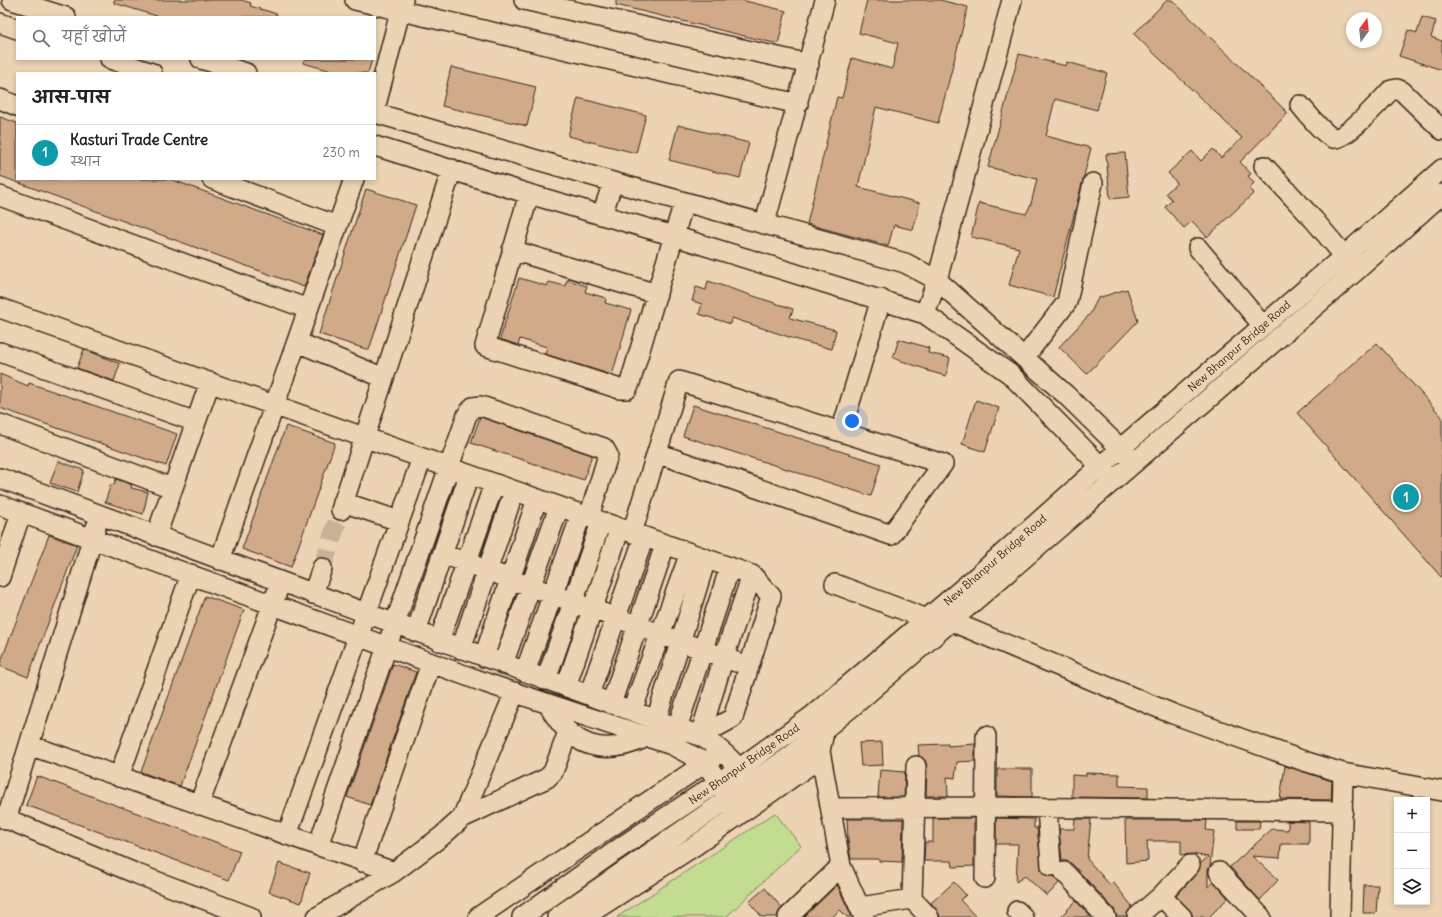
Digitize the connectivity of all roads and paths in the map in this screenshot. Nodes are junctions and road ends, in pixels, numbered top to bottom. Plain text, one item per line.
1 (12, 0) edge
2 (355, 0) edge
3 (524, 0) edge
4 (1012, 0) edge
5 (820, 1) edge
6 (402, 5) edge
7 (63, 16) edge
8 (0, 23) edge
9 (16, 29) edge
10 (113, 60) edge
11 (204, 60) edge
12 (809, 64) junction
13 (149, 72) edge
14 (243, 72) edge
15 (0, 99) edge
16 (798, 104) junction
17 (376, 105) edge
18 (1300, 105) dead end
19 (16, 106) edge
20 (376, 113) edge
21 (1442, 130) edge
22 (376, 146) edge
23 (1264, 166) dead end
24 (452, 169) junction
25 (1442, 169) edge
26 (215, 180) edge
27 (354, 180) edge
28 (613, 182) junction
29 (1093, 183) dead end
30 (529, 194) junction
31 (1442, 194) edge
32 (0, 196) edge
33 (684, 202) junction
34 (602, 215) junction
35 (765, 223) junction
36 (337, 226) junction
37 (674, 236) junction
38 (1198, 248) dead end
39 (512, 250) junction
40 (1344, 256) junction
41 (1357, 270) junction
42 (937, 280) junction
43 (656, 294) junction
44 (881, 298) junction
45 (0, 308) edge
46 (308, 309) junction
47 (925, 314) junction
48 (1263, 326) junction
49 (297, 342) junction
50 (0, 352) edge
51 (1024, 358) junction
52 (384, 378) junction
53 (210, 382) junction
54 (274, 406) junction
55 (196, 422) junction
56 (0, 424) edge
57 (841, 432) junction
58 (364, 438) junction
59 (1121, 448) junction
60 (657, 454) junction
61 (422, 458) junction
62 (1134, 462) junction
63 (449, 468) junction
64 (1108, 473) junction
65 (469, 475) junction
66 (0, 478) edge
67 (494, 484) junction
68 (172, 488) junction
69 (514, 491) junction
70 (537, 499) junction
71 (0, 505) edge
72 (559, 507) junction
73 (21, 513) junction
74 (100, 515) junction
75 (590, 518) junction
76 (399, 521) junction
77 (632, 533) junction
78 (156, 536) junction
79 (93, 538) junction
80 (666, 545) junction
81 (442, 554) junction
82 (698, 556) junction
83 (220, 560) junction
84 (466, 563) junction
85 (730, 567) junction
86 (322, 568) tunnel mouth
87 (488, 571) junction
88 (191, 574) junction
89 (752, 575) junction
90 (0, 577) edge
91 (510, 579) junction
92 (281, 582) junction
93 (835, 584) dead end
94 (531, 586) junction
95 (313, 594) junction
96 (553, 595) junction
97 (573, 602) junction
98 (273, 604) junction
99 (593, 609) junction
100 (366, 614) junction
101 (616, 618) junction
102 (954, 618) junction
103 (927, 619) junction
104 (395, 624) junction
105 (638, 626) junction
106 (416, 632) junction
107 (660, 634) junction
108 (358, 636) junction
109 (439, 640) junction
110 (680, 642) junction
111 (387, 646) junction
112 (461, 649) junction
113 (703, 650) junction
114 (484, 657) junction
115 (724, 657) junction
116 (431, 663) junction
117 (503, 664) junction
118 (749, 666) junction
119 (525, 672) junction
120 (546, 680) junction
121 (566, 687) junction
122 (515, 692) junction
123 (589, 696) junction
124 (548, 704) junction
125 (611, 704) junction
126 (632, 711) junction
127 (656, 720) junction
128 (677, 728) junction
129 (825, 728) junction
130 (568, 732) junction
131 (700, 736) junction
132 (986, 736) dead end
133 (647, 737) junction
134 (29, 746) junction
135 (721, 751) junction
136 (820, 752) junction
137 (706, 763) junction
138 (916, 766) dead end
139 (1343, 773) junction
140 (746, 776) junction
141 (119, 777) junction
142 (718, 782) junction
143 (1442, 791) edge
144 (731, 796) junction
145 (762, 798) junction
146 (199, 805) junction
147 (986, 806) junction
148 (831, 808) junction
149 (915, 808) junction
150 (1047, 808) junction
151 (1343, 811) junction
152 (743, 812) junction
153 (3, 818) edge
154 (462, 818) junction
155 (287, 835) junction
156 (318, 846) junction
157 (362, 862) junction
158 (1190, 865) dead end
159 (841, 866) junction
160 (394, 872) junction
161 (1219, 872) dead end
162 (985, 878) dead end
163 (1161, 896) junction
164 (912, 899) junction
165 (862, 912) edge
166 (251, 917) edge
167 (317, 917) edge
168 (478, 917) edge
169 (522, 917) edge
170 (557, 917) edge
171 (584, 917) edge
172 (788, 917) edge
173 (929, 917) edge
174 (1106, 917) edge
175 (1137, 917) edge
176 (1182, 917) edge
177 (1262, 917) edge
178 (1340, 917) edge

1 - 7 street
2 - 6 street
3 - 12 street
4 - 42 street
5 - 12 street
6 - 16 street
6 - 17 street
8 - 9 street
10 - 13 street
11 - 14 street
12 - 16 street
15 - 19 street
16 - 35 street
18 - 21 street
20 - 28 street
22 - 24 street
23 - 40 street
24 - 30 street
24 - 52 street
25 - 40 street, New Bhanpur Bridge Road
26 - 36 street
27 - 36 street
28 - 33 street
28 - 34 street
29 - 51 street
30 - 34 street
30 - 39 street
31 - 41 street, New Bhanpur Bridge Road
32 - 46 street
33 - 35 street
33 - 37 street
34 - 37 street
35 - 42 street
36 - 46 street
37 - 43 street
37 - 44 street
38 - 48 street
39 - 43 street
39 - 43 street
40 - 41 street
40 - 48 street, New Bhanpur Bridge Road
41 - 62 street, New Bhanpur Bridge Road
42 - 47 street
42 - 51 street
44 - 47 street
44 - 57 street
45 - 53 street
46 - 49 street
47 - 64 street
48 - 59 street, New Bhanpur Bridge Road
49 - 52 street
49 - 54 street
50 - 55 street
51 - 59 street
52 - 58 street
53 - 54 street
53 - 55 street
54 - 58 street
54 - 83 street
55 - 68 street
56 - 68 street
57 - 60 street
57 - 60 street
58 - 61 street
58 - 76 street
59 - 62 street
59 - 64 street, New Bhanpur Bridge Road
60 - 77 street
61 - 63 street
61 - 76 street
62 - 64 street, New Bhanpur Bridge Road
63 - 65 street
63 - 75 street
63 - 104 street
64 - 102 street, New Bhanpur Bridge Road
64 - 103 street, New Bhanpur Bridge Road
65 - 67 street
65 - 81 street
66 - 74 street
67 - 69 street
67 - 84 street
68 - 78 street
69 - 70 street
69 - 87 street
70 - 72 street
70 - 91 street
71 - 73 street
72 - 75 street
72 - 94 street
73 - 79 street
73 - 90 street
74 - 78 street
74 - 79 street
75 - 77 street
75 - 96 street
75 - 97 street
76 - 100 street
77 - 80 street
77 - 99 street
77 - 101 street
78 - 83 street
79 - 88 street
79 - 134 street
80 - 82 street
80 - 105 street
81 - 84 street
81 - 106 street
82 - 85 street
82 - 107 street
82 - 110 street
83 - 92 street
84 - 87 street
84 - 109 street
85 - 89 street
85 - 113 street
86 - 95 street
87 - 91 street
87 - 112 street
88 - 98 street
88 - 141 street
89 - 115 street
89 - 118 street
91 - 94 street
91 - 114 street
92 - 95 street
92 - 98 street
93 - 103 street
94 - 96 street
94 - 117 street
95 - 100 street
96 - 97 street
96 - 119 street
97 - 99 street
97 - 120 street
98 - 108 street
98 - 146 street
99 - 101 street
99 - 121 street
100 - 104 street
100 - 108 street
101 - 105 street
101 - 123 street
102 - 129 street, New Bhanpur Bridge Road
102 - 139 street
103 - 140 street, New Bhanpur Bridge Road
104 - 106 street
104 - 111 street
105 - 107 street
105 - 125 street
106 - 109 street
107 - 110 street
107 - 126 street
108 - 111 street
108 - 155 street
109 - 112 street
110 - 113 street
110 - 127 street
111 - 116 street
111 - 156 street
112 - 114 street
113 - 115 street
113 - 128 street
114 - 117 street
115 - 118 street
115 - 131 street
116 - 122 street
116 - 157 street
117 - 119 street
118 - 131 street
119 - 120 street
120 - 121 street
121 - 123 street
122 - 124 street
122 - 154 street
123 - 125 street
124 - 130 street
124 - 133 street
125 - 126 street
126 - 127 street
127 - 128 street
128 - 131 street
129 - 136 street
129 - 140 street, New Bhanpur Bridge Road
130 - 133 street
130 - 154 street
131 - 135 street
132 - 147 street
133 - 137 street
134 - 141 street
134 - 153 street
135 - 137 street
135 - 140 street
136 - 145 street
136 - 148 street
137 - 142 street
137 - 168 street
138 - 149 street
139 - 143 street
139 - 151 street
140 - 142 street, New Bhanpur Bridge Road
140 - 144 street, New Bhanpur Bridge Road
140 - 145 street
141 - 146 street
142 - 144 street
142 - 169 street, New Bhanpur Bridge Road
144 - 152 street
144 - 170 street, New Bhanpur Bridge Road
145 - 152 street
146 - 155 street
147 - 149 street
147 - 150 street
147 - 162 street
148 - 149 street
148 - 159 street
149 - 164 street
150 - 151 street
150 - 174 street
151 - 178 street
152 - 171 street
153 - 166 street
154 - 160 street
155 - 156 street
156 - 157 street
157 - 160 street
158 - 163 street
159 - 165 street
159 - 172 street
160 - 167 street
161 - 177 street
163 - 175 street
163 - 176 street
164 - 165 street
164 - 173 street

